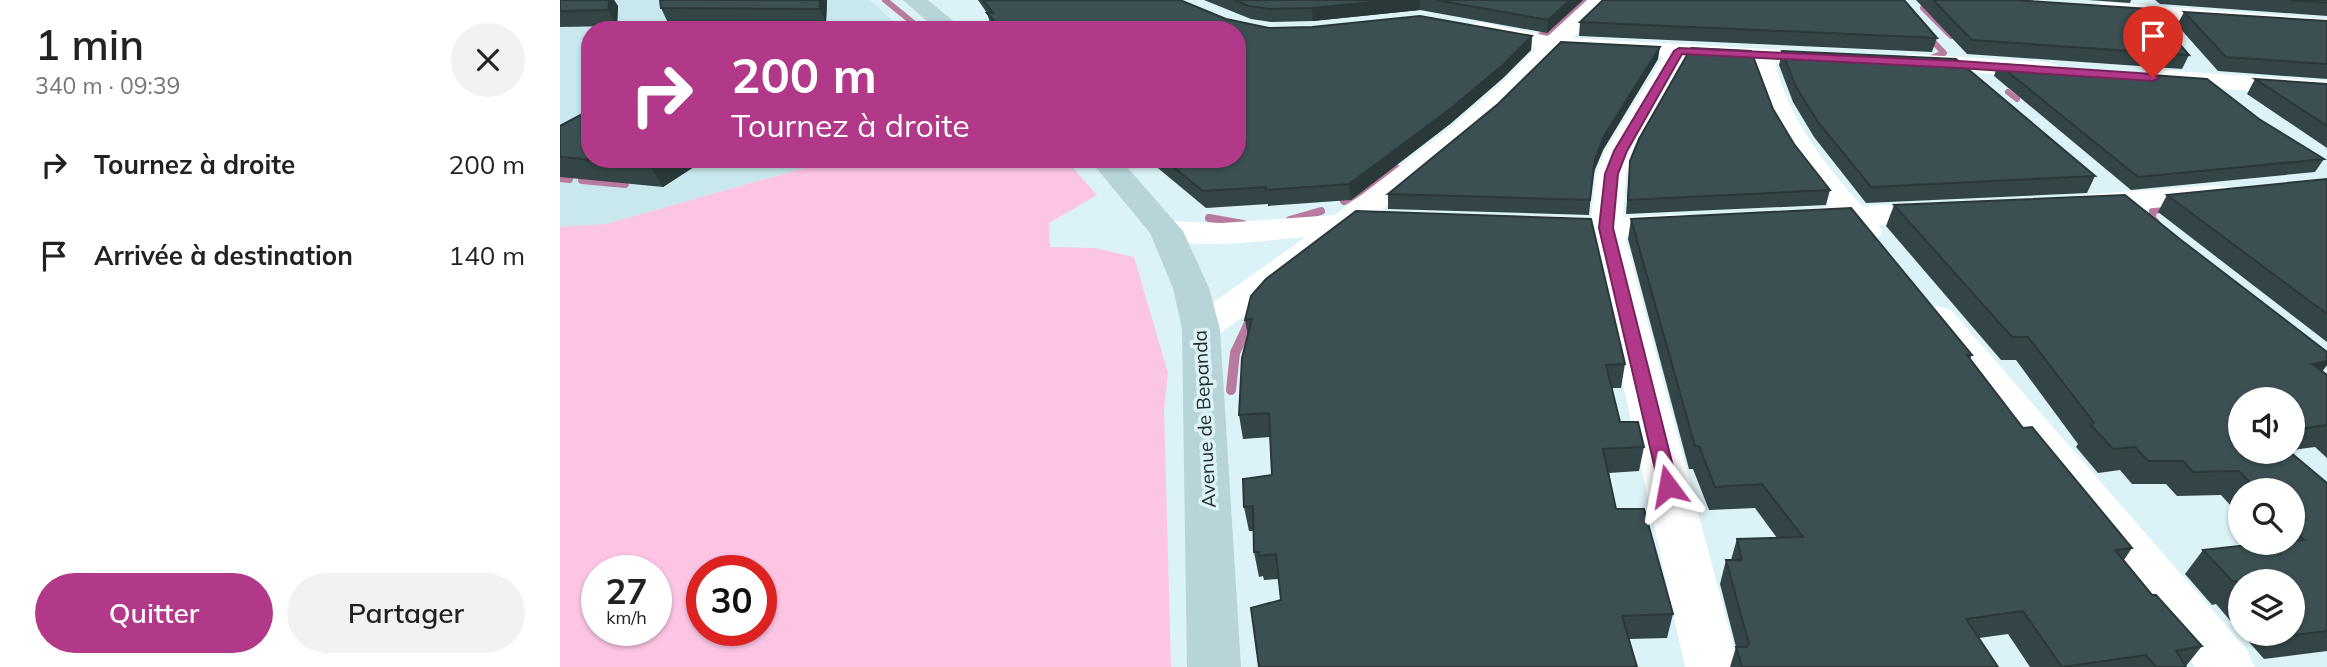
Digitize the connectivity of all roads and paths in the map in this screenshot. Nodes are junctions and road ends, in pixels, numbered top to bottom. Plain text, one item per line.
1 (914, 0) edge
2 (1600, 0) edge
3 (2146, 6) edge
4 (2075, 7) edge
5 (2325, 12) edge
6 (941, 21) edge
7 (1463, 26) edge
8 (1935, 37) edge
9 (1553, 44) junction
10 (1679, 51) junction
11 (1761, 55) junction
12 (1853, 60) edge
13 (1880, 61) edge
14 (1959, 64) junction
15 (2070, 72) edge
16 (2139, 77) edge
17 (2209, 81) junction
18 (2327, 89) edge
19 (2000, 99) edge
20 (2241, 106) edge
21 (1112, 168) edge
22 (2091, 177) edge
23 (2243, 191) edge
24 (2122, 203) junction
25 (2054, 206) edge
26 (1974, 210) edge
27 (1853, 216) junction
28 (1770, 220) edge
29 (1344, 222) junction
30 (1402, 222) edge
31 (1716, 223) edge
32 (1511, 225) edge
33 (1606, 228) junction
34 (2152, 228) edge
35 (1166, 231) junction
36 (1889, 259) edge
37 (1915, 291) edge
38 (1201, 329) junction
39 (1214, 667) edge
40 (1712, 667) edge
41 (2228, 667) edge

1 - 6 main road
2 - 9 street
3 - 4 street
3 - 5 street
3 - 17 street
7 - 9 street
8 - 14 street
9 - 10 street
9 - 29 street
10 - 11 street
10 - 33 street
11 - 12 street
11 - 27 street
13 - 14 street
14 - 15 street
14 - 19 street
16 - 17 street
17 - 18 street
17 - 20 street
21 - 35 main road, Avenue de Bepanda
22 - 24 street
23 - 24 street
24 - 25 street
24 - 34 street
26 - 27 street
27 - 28 street
27 - 36 street
29 - 30 street
29 - 35 street
29 - 38 street
31 - 33 street
32 - 33 street
33 - 40 street
35 - 38 main road, Avenue de Bepanda
37 - 41 street
38 - 39 main road, Avenue de Bepanda

